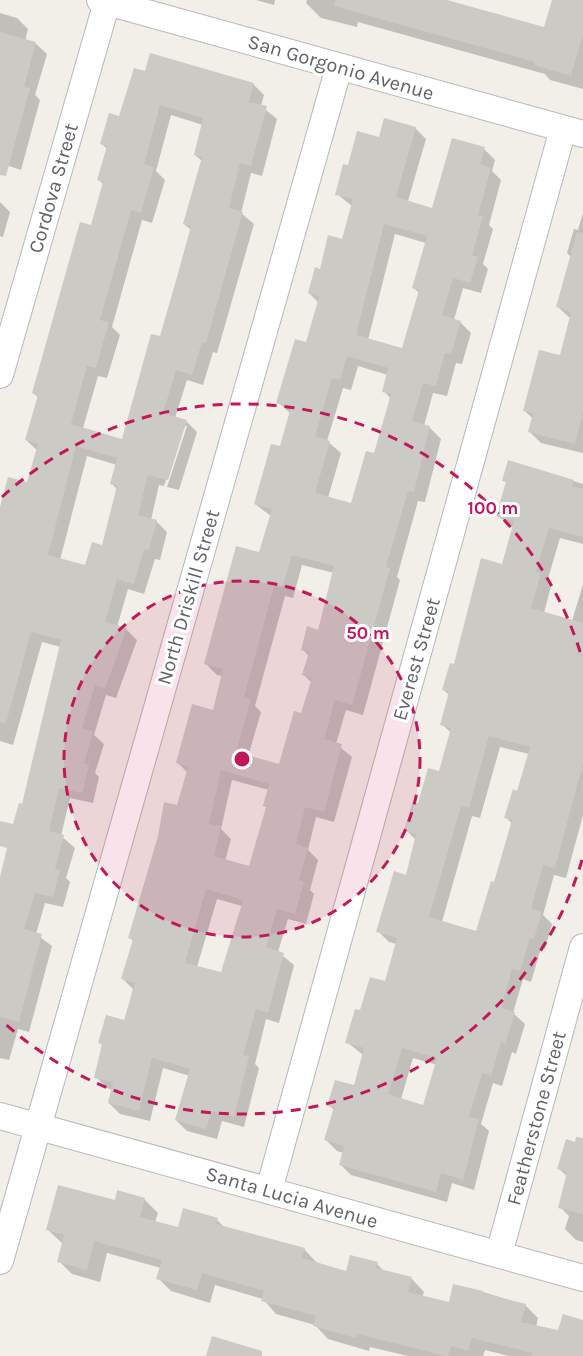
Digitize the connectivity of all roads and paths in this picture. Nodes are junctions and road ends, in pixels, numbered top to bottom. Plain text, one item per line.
1 (103, 1) edge
2 (339, 67) junction
3 (573, 131) edge
4 (0, 375) edge
5 (583, 946) edge
6 (0, 1116) edge
7 (37, 1127) junction
8 (269, 1190) junction
9 (499, 1254) junction
10 (0, 1261) edge
11 (583, 1278) edge

1 - 2 street, San Gorgonio Avenue
1 - 4 street, Cordova Street
2 - 3 street, San Gorgonio Avenue
2 - 7 street, North Driskill Street
3 - 8 street, Everest Street
5 - 9 street, Featherstone Street
6 - 7 street, Santa Lucia Avenue
7 - 8 street, Santa Lucia Avenue
7 - 10 street, North Driskill Street
8 - 9 street, Santa Lucia Avenue
9 - 11 street, Santa Lucia Avenue

